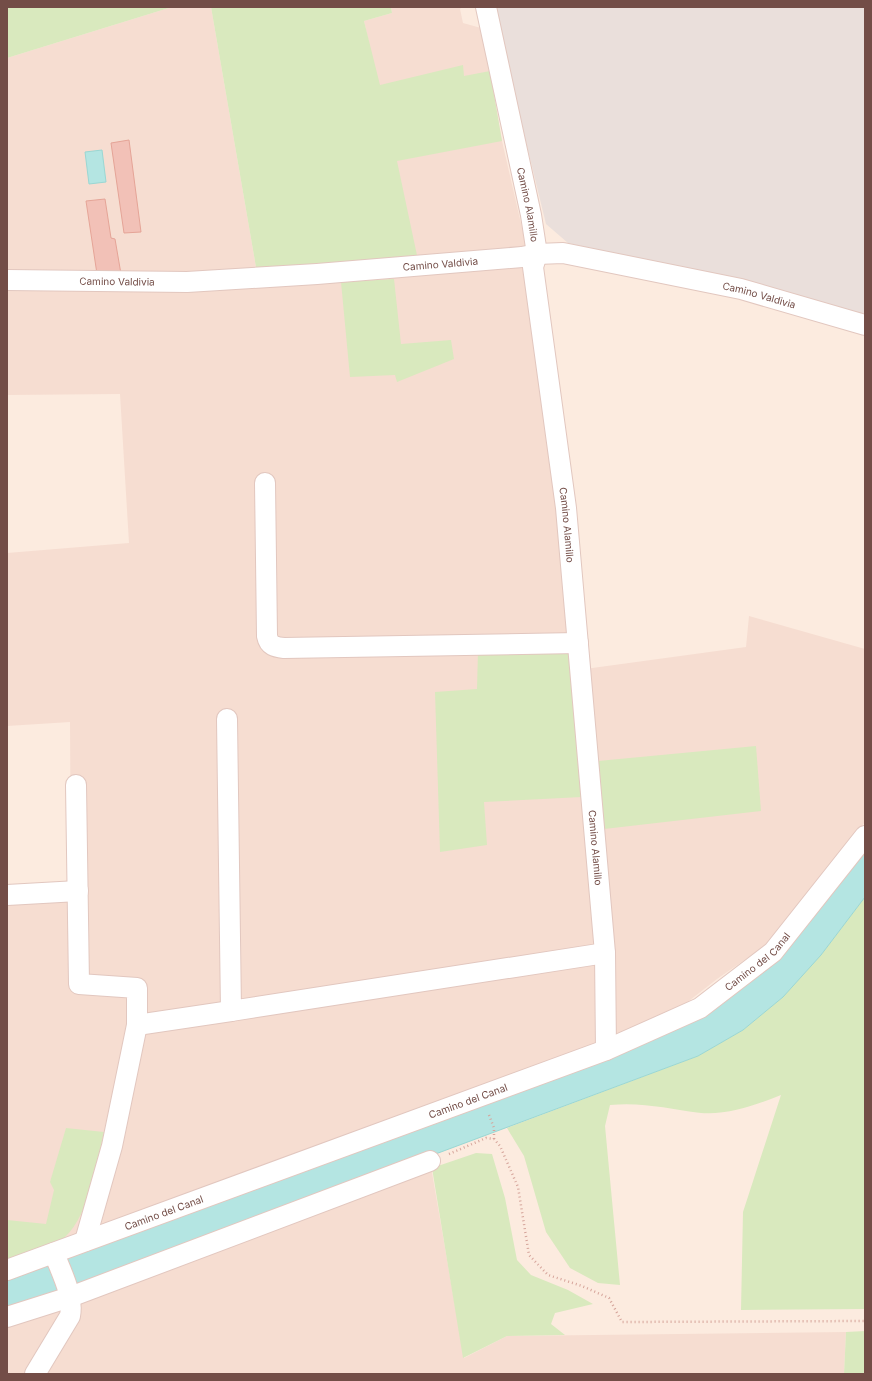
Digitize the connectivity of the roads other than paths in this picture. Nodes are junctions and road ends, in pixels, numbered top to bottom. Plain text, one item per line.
1 (486, 7) edge
2 (537, 254) junction
3 (7, 280) edge
4 (865, 325) edge
5 (265, 483) dead end
6 (578, 643) junction
7 (227, 719) dead end
8 (76, 785) dead end
9 (865, 836) edge
10 (78, 890) junction
11 (7, 895) edge
12 (605, 953) junction
13 (231, 1011) junction
14 (137, 1025) junction
15 (606, 1050) junction
16 (430, 1161) road end
17 (85, 1241) junction
18 (55, 1257) junction
19 (7, 1270) edge
20 (69, 1295) junction
21 (7, 1317) edge
22 (35, 1374) edge

1 - 2 street, Camino Alamillo
2 - 3 street, Camino Valdivia
2 - 4 street, Camino Valdivia
2 - 6 street, Camino Alamillo
5 - 6 street
6 - 12 street, Camino Alamillo
7 - 13 street
8 - 10 street
9 - 15 street, Camino del Canal
10 - 11 street
10 - 14 street
12 - 13 street
12 - 15 street, Camino Alamillo
13 - 14 street
14 - 17 street
15 - 17 street, Camino del Canal
16 - 20 street
17 - 18 street, Camino del Canal
18 - 19 street, Camino del Canal
18 - 20 street
20 - 21 street
20 - 22 street

